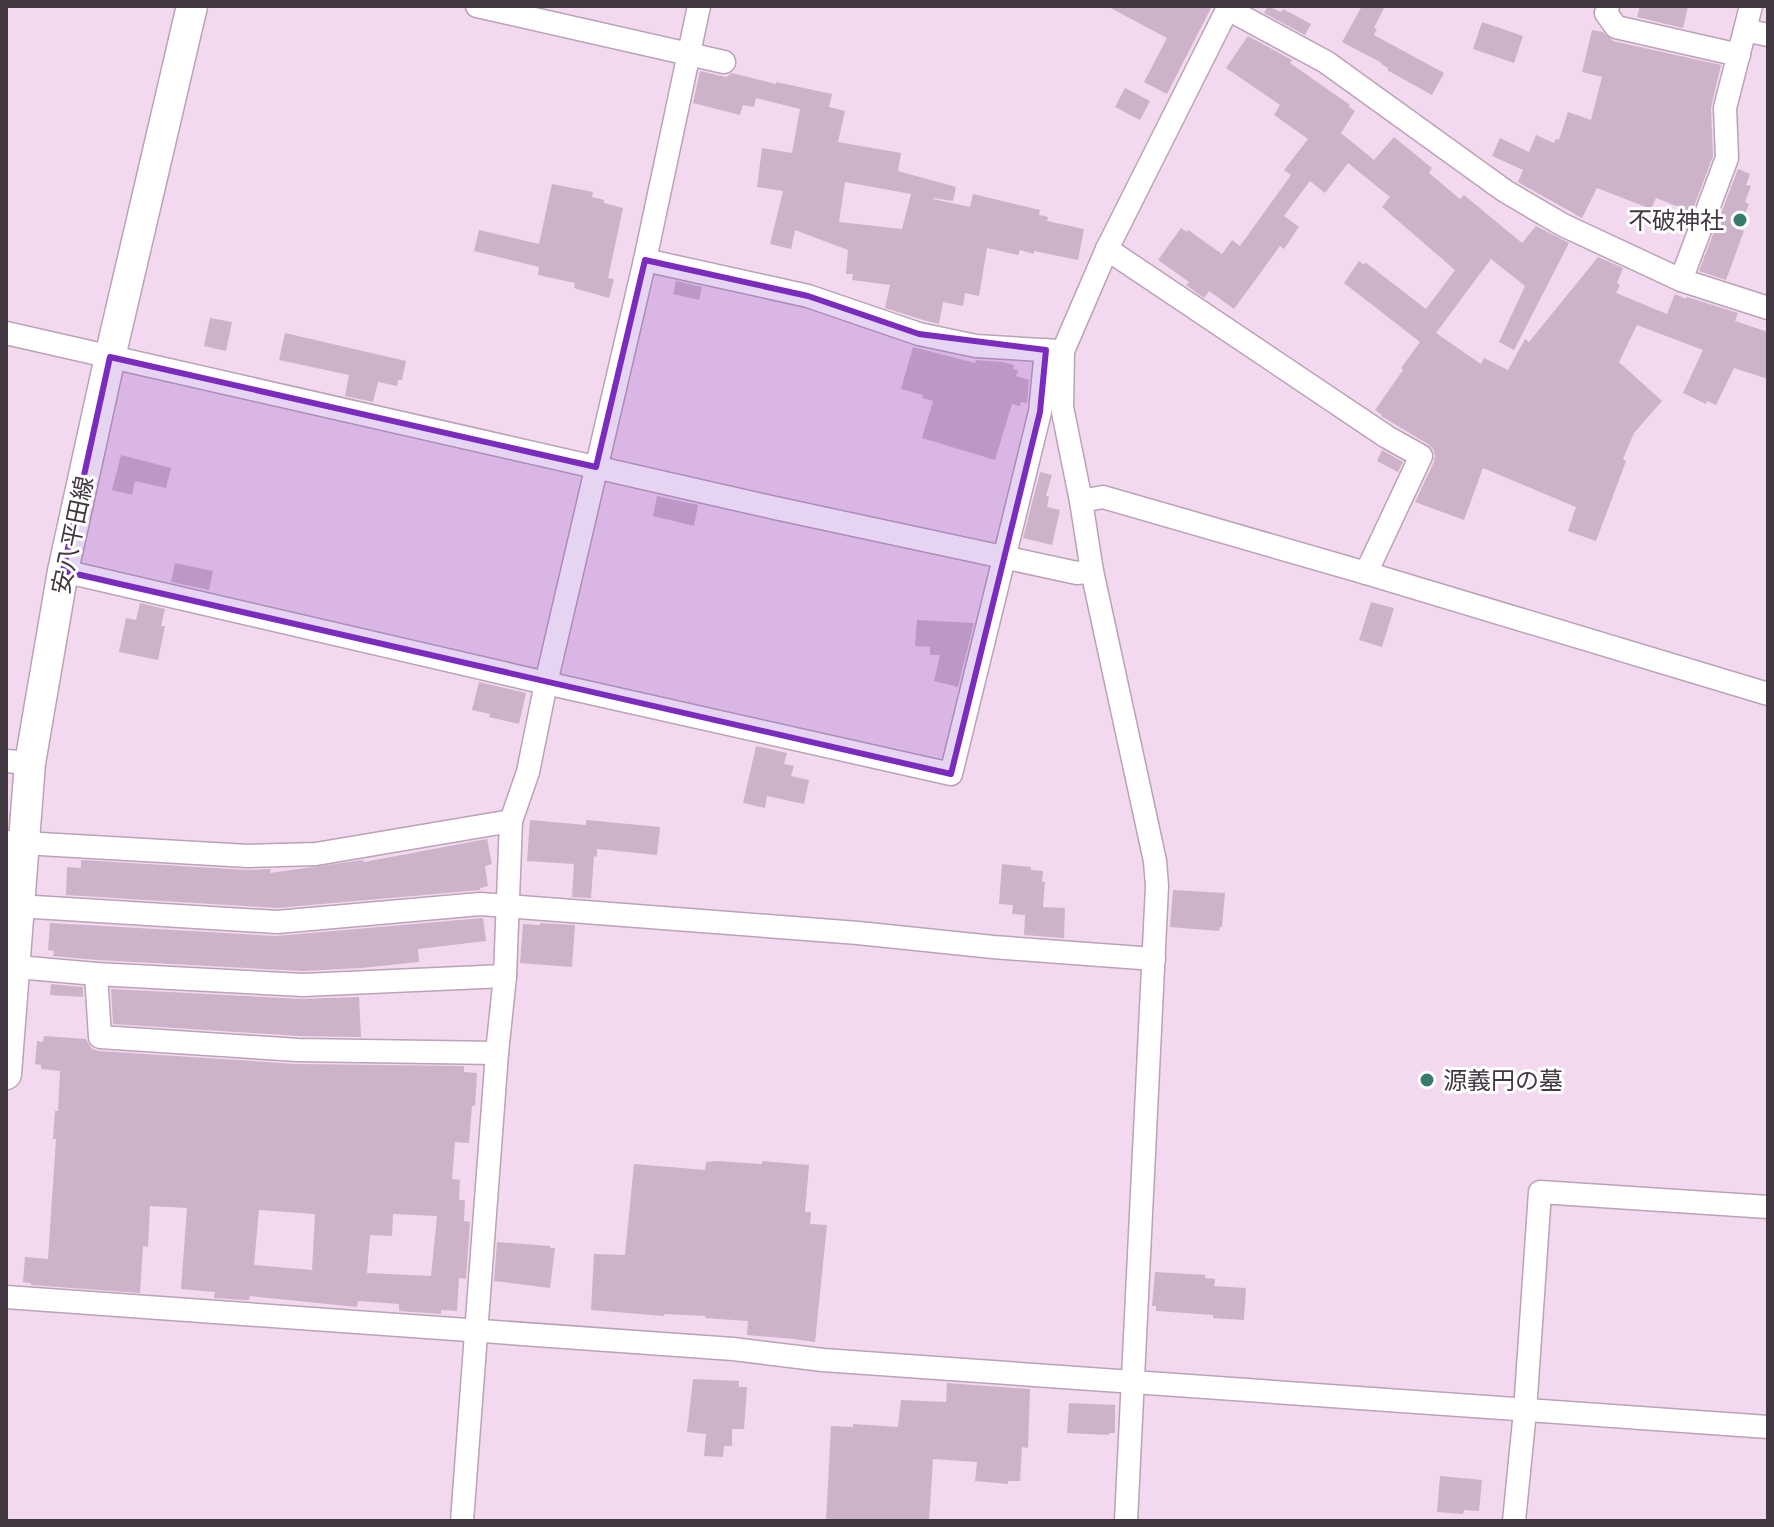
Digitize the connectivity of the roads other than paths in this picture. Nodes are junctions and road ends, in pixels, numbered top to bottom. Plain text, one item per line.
1 (192, 6) edge
2 (477, 6) edge
3 (699, 6) edge
4 (1608, 6) edge
5 (1751, 6) edge
6 (1228, 7) edge
7 (1745, 30) junction
8 (1768, 35) edge
9 (688, 54) junction
10 (1739, 55) junction
11 (724, 62) dead end
12 (1107, 249) junction
13 (645, 260) junction
14 (1681, 280) junction
15 (1768, 308) edge
16 (6, 333) edge
17 (1054, 350) junction
18 (110, 357) junction
19 (596, 467) junction
20 (1081, 501) junction
21 (1003, 558) junction
22 (63, 571) junction
23 (1092, 571) junction
24 (1366, 573) junction
25 (546, 683) junction
26 (1768, 694) edge
27 (18, 762) edge
28 (511, 821) junction
29 (14, 843) edge
30 (18, 906) junction
31 (508, 907) junction
32 (1154, 959) junction
33 (10, 966) edge
34 (96, 974) junction
35 (505, 976) junction
36 (497, 1053) junction
37 (6, 1074) edge
38 (1768, 1207) edge
39 (6, 1297) edge
40 (476, 1332) junction
41 (1132, 1382) junction
42 (1525, 1411) junction
43 (1768, 1427) edge
44 (462, 1521) edge
45 (1126, 1521) edge
46 (1514, 1521) edge

1 - 18 main road, 安八平田線
2 - 9 street
3 - 9 street
4 - 10 street
5 - 7 street
6 - 12 street
6 - 14 street
7 - 8 street
7 - 10 street
9 - 11 street
9 - 13 street
10 - 14 street
12 - 17 street
12 - 24 street
13 - 17 street
13 - 19 street
14 - 15 street
16 - 18 street
17 - 20 street
17 - 21 street
18 - 19 street
18 - 22 main road, 安八平田線
19 - 21 street
19 - 25 street
20 - 23 street
20 - 24 street
21 - 23 street
21 - 25 street
22 - 25 street
22 - 27 main road, 安八平田線
23 - 32 street
24 - 26 street
25 - 28 street
27 - 29 main road, 安八平田線
28 - 29 street
28 - 31 street
29 - 30 main road, 安八平田線
30 - 31 street
30 - 33 main road, 安八平田線
31 - 32 street
31 - 35 street
32 - 41 street
33 - 34 street
33 - 37 main road, 安八平田線
34 - 35 street
34 - 36 street
35 - 36 street
36 - 40 street
38 - 42 street
39 - 40 street
40 - 41 street
40 - 44 street
41 - 42 street
41 - 45 street
42 - 43 street
42 - 46 street

